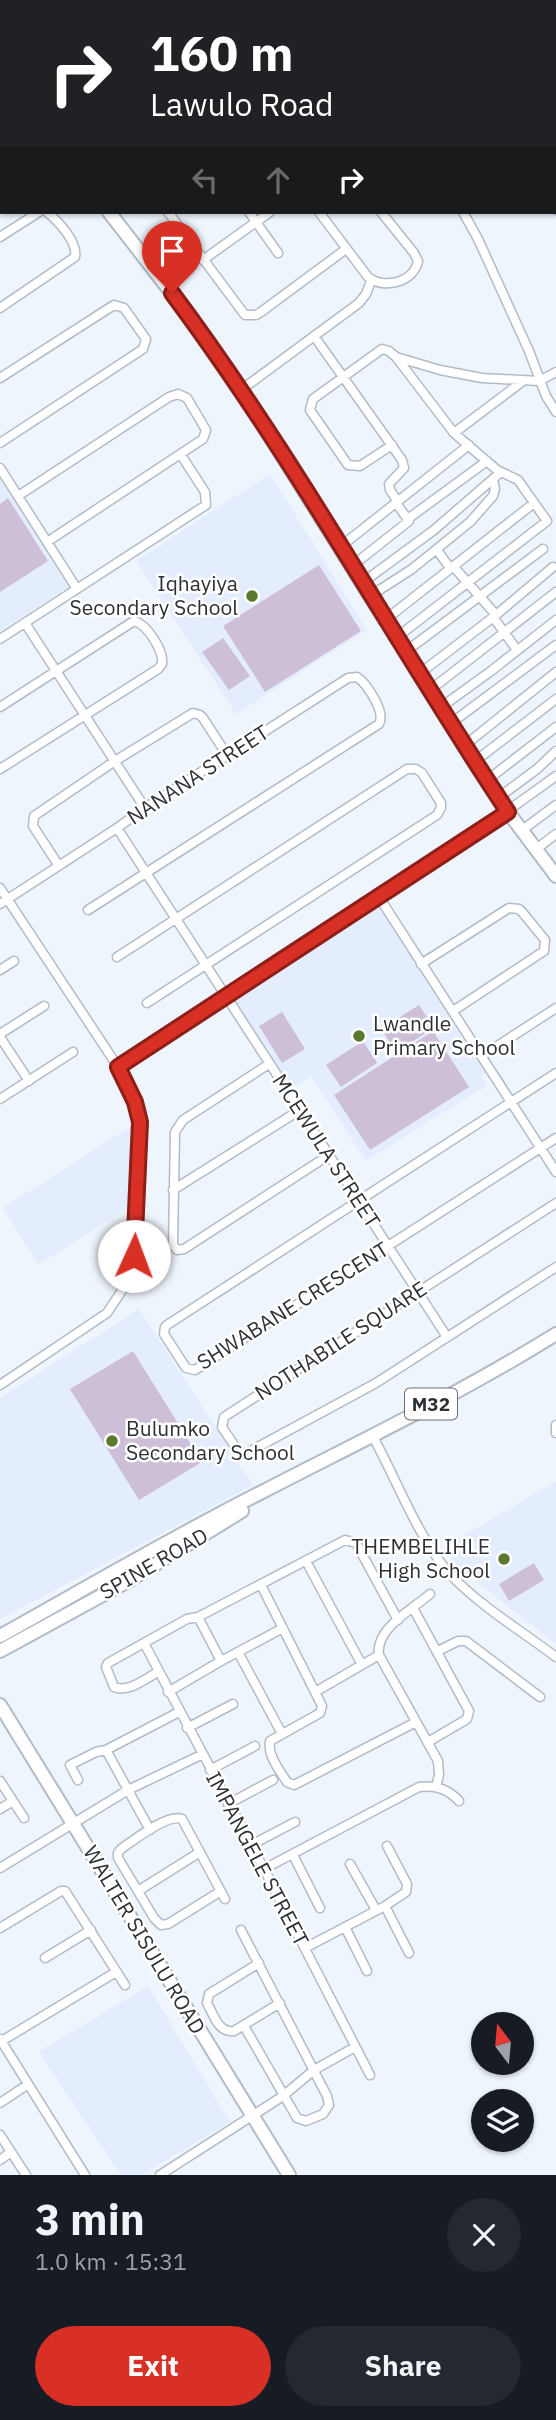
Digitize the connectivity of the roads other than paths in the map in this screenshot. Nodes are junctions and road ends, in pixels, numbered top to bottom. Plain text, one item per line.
1 (35, 214) edge
2 (49, 214) edge
3 (111, 214) edge
4 (169, 214) edge
5 (250, 214) edge
6 (267, 214) edge
7 (320, 214) edge
8 (383, 214) edge
9 (464, 214) edge
10 (256, 222) junction
11 (0, 237) edge
12 (346, 249) junction
13 (278, 253) dead end
14 (203, 260) junction
15 (371, 281) junction
16 (0, 308) edge
17 (314, 336) junction
18 (396, 357) junction
19 (556, 372) edge
20 (0, 377) edge
21 (344, 377) junction
22 (523, 381) junction
23 (539, 381) junction
24 (241, 390) junction
25 (556, 412) edge
26 (454, 433) junction
27 (0, 443) edge
28 (392, 445) junction
29 (469, 445) junction
30 (181, 455) junction
31 (487, 461) junction
32 (0, 468) edge
33 (501, 472) junction
34 (493, 480) junction
35 (18, 496) junction
36 (397, 503) junction
37 (534, 503) junction
38 (409, 518) junction
39 (47, 542) junction
40 (340, 547) junction
41 (437, 550) junction
42 (543, 550) dead end
43 (352, 566) junction
44 (452, 567) junction
45 (553, 567) dead end
46 (468, 582) junction
47 (362, 583) junction
48 (77, 589) junction
49 (556, 592) edge
50 (370, 596) junction
51 (481, 597) junction
52 (494, 616) junction
53 (385, 620) junction
54 (556, 620) edge
55 (25, 623) junction
56 (505, 633) junction
57 (396, 638) junction
58 (0, 639) edge
59 (556, 645) edge
60 (517, 650) junction
61 (405, 652) junction
62 (55, 669) junction
63 (556, 672) edge
64 (419, 674) junction
65 (429, 691) junction
66 (556, 699) edge
67 (0, 707) edge
68 (440, 708) junction
69 (85, 715) junction
70 (450, 724) junction
71 (556, 726) edge
72 (464, 746) junction
73 (556, 751) edge
74 (227, 755) junction
75 (115, 761) junction
76 (474, 762) junction
77 (0, 769) edge
78 (556, 776) edge
79 (486, 781) junction
80 (498, 798) junction
81 (556, 805) edge
82 (145, 808) junction
83 (508, 812) junction
84 (117, 828) junction
85 (521, 831) junction
86 (556, 834) edge
87 (536, 850) junction
88 (551, 861) edge
89 (59, 866) junction
90 (146, 873) junction
91 (556, 876) edge
92 (0, 888) edge
93 (379, 897) junction
94 (4, 902) edge
95 (88, 910) dead end
96 (176, 919) junction
97 (117, 957) dead end
98 (14, 961) dead end
99 (421, 964) junction
100 (205, 965) junction
101 (0, 970) edge
102 (225, 996) junction
103 (146, 1003) dead end
104 (44, 1006) dead end
105 (556, 1008) edge
106 (453, 1011) junction
107 (0, 1036) edge
108 (73, 1052) dead end
109 (482, 1056) junction
110 (270, 1064) junction
111 (118, 1067) junction
112 (556, 1073) edge
113 (29, 1081) junction
114 (0, 1099) edge
115 (511, 1102) junction
116 (300, 1110) junction
117 (556, 1138) edge
118 (540, 1148) junction
119 (329, 1155) junction
120 (556, 1172) edge
121 (173, 1190) junction
122 (358, 1201) junction
123 (556, 1203) edge
124 (387, 1246) junction
125 (556, 1267) edge
126 (417, 1292) junction
127 (556, 1334) edge
128 (447, 1337) junction
129 (0, 1385) edge
130 (556, 1425) edge
131 (556, 1433) edge
132 (372, 1435) junction
133 (304, 1471) junction
134 (306, 1561) junction
135 (261, 1585) junction
136 (430, 1594) dead end
137 (413, 1608) junction
138 (198, 1617) junction
139 (398, 1620) junction
140 (283, 1628) junction
141 (0, 1636) edge
142 (144, 1643) junction
143 (0, 1651) edge
144 (238, 1651) junction
145 (438, 1651) junction
146 (379, 1655) junction
147 (556, 1657) edge
148 (221, 1661) junction
149 (362, 1665) junction
150 (158, 1672) junction
151 (169, 1692) junction
152 (316, 1692) junction
153 (540, 1697) dead end
154 (0, 1704) edge
155 (233, 1704) dead end
156 (179, 1712) junction
157 (416, 1722) junction
158 (187, 1728) junction
159 (282, 1734) junction
160 (428, 1742) junction
161 (255, 1746) dead end
162 (106, 1750) junction
163 (201, 1755) junction
164 (210, 1770) junction
165 (78, 1780) dead end
166 (272, 1780) dead end
167 (0, 1781) edge
168 (436, 1787) junction
169 (128, 1790) junction
170 (13, 1801) junction
171 (459, 1801) dead end
172 (228, 1804) junction
173 (0, 1808) edge
174 (24, 1818) dead end
175 (295, 1822) dead end
176 (73, 1824) junction
177 (150, 1830) junction
178 (251, 1845) junction
179 (387, 1846) dead end
180 (200, 1852) junction
181 (293, 1855) junction
182 (350, 1864) dead end
183 (0, 1868) edge
184 (264, 1870) junction
185 (138, 1891) junction
186 (385, 1906) junction
187 (320, 1908) dead end
188 (376, 1910) junction
189 (345, 1927) junction
190 (0, 1928) edge
191 (91, 1930) junction
192 (242, 1930) dead end
193 (304, 1948) junction
194 (409, 1953) dead end
195 (46, 1958) dead end
196 (259, 1963) junction
197 (367, 1971) dead end
198 (116, 1972) junction
199 (125, 1986) dead end
200 (280, 2003) junction
201 (244, 2026) junction
202 (0, 2041) edge
203 (355, 2046) junction
204 (314, 2070) junction
205 (370, 2075) dead end
206 (27, 2085) junction
207 (284, 2096) junction
208 (0, 2103) edge
209 (252, 2117) junction
210 (0, 2135) edge
211 (11, 2152) junction
212 (0, 2160) edge
213 (26, 2175) edge
214 (85, 2175) edge
215 (160, 2175) edge
216 (289, 2175) edge

1 - 11 street
2 - 16 street
3 - 24 main road
4 - 14 street
5 - 10 street
6 - 10 street
7 - 12 street
8 - 15 street
9 - 23 street
10 - 13 street
10 - 14 street
12 - 14 street
12 - 15 street
15 - 17 street
17 - 21 street
17 - 24 street
18 - 21 street
18 - 22 street
18 - 26 street
19 - 23 street
20 - 27 street
21 - 28 street
21 - 28 street
22 - 23 street
22 - 26 street
23 - 25 street
24 - 40 main road
26 - 29 street
28 - 36 street
29 - 31 street
29 - 36 street
30 - 35 street
30 - 39 street
30 - 48 street
31 - 33 street
31 - 38 street
32 - 35 street
33 - 34 street
33 - 37 street
34 - 41 street
34 - 47 street
35 - 39 street
36 - 38 street
36 - 40 street
37 - 44 street
37 - 46 street
38 - 43 street
39 - 48 street
40 - 43 main road
41 - 44 street
41 - 50 street
42 - 51 street
43 - 47 main road
44 - 46 street
44 - 53 street
45 - 52 street
46 - 51 street
46 - 57 street
47 - 50 main road
48 - 55 street
49 - 56 street
50 - 53 main road
51 - 52 street
51 - 61 street
52 - 56 street
52 - 64 street
53 - 57 main road
54 - 60 street
55 - 58 street
55 - 62 street
56 - 60 street
56 - 65 street
57 - 61 main road
59 - 70 street
60 - 68 street
61 - 64 main road
62 - 67 street
62 - 69 street
62 - 69 street
63 - 72 street
64 - 65 main road
65 - 68 main road
66 - 76 street
68 - 70 main road
69 - 75 street
69 - 77 street
70 - 72 main road
71 - 79 street
72 - 76 main road
73 - 80 street
74 - 75 street
74 - 82 street, NANANA STREET
74 - 90 street, NANANA STREET
75 - 82 street
75 - 89 street
76 - 79 main road
78 - 83 street
79 - 80 main road
80 - 83 main road
81 - 85 street
82 - 84 street, NANANA STREET
83 - 85 main road
83 - 93 street
84 - 89 street, NANANA STREET
84 - 90 street, MCEWULA STREET
85 - 87 main road
86 - 87 street
87 - 88 main road
88 - 91 main road
89 - 94 street, NANANA STREET
90 - 95 street
90 - 96 street, MCEWULA STREET
92 - 94 street
93 - 99 street
93 - 102 street
94 - 111 street
96 - 97 street
96 - 100 street, MCEWULA STREET
96 - 100 street
98 - 101 street
99 - 106 street
99 - 106 street
100 - 102 street, MCEWULA STREET
100 - 103 street
102 - 110 street, MCEWULA STREET
102 - 111 street
104 - 107 street
105 - 109 street
106 - 109 street
107 - 113 street
108 - 113 street
109 - 115 street
110 - 116 street, MCEWULA STREET
110 - 121 street
111 - 129 street
112 - 115 street, SHWABANE CRESCENT
113 - 114 street
115 - 118 street
115 - 122 street, SHWABANE CRESCENT
116 - 119 street, MCEWULA STREET
116 - 121 street
117 - 118 street, SHWABANE CRESCENT
118 - 120 street
118 - 124 street, SHWABANE CRESCENT
119 - 121 street
119 - 122 street, MCEWULA STREET
122 - 124 street, MCEWULA STREET
122 - 124 street, SHWABANE CRESCENT
123 - 126 street, NOTHABILE SQUARE
124 - 126 street, MCEWULA STREET
125 - 128 street, NOTHABILE SQUARE
126 - 128 street, MCEWULA STREET
126 - 128 street, NOTHABILE SQUARE
127 - 132 main road, SPINE ROAD / M32
130 - 131 street
132 - 133 main road, SPINE ROAD / M32
132 - 147 street
133 - 141 main road, SPINE ROAD / M32
133 - 143 main road, SPINE ROAD / M32
134 - 135 street
134 - 139 street
134 - 149 street
135 - 138 street
135 - 140 street
136 - 137 street
137 - 139 street
137 - 145 street
138 - 142 street
138 - 148 street
139 - 146 street
140 - 144 street
140 - 152 street
142 - 150 street, IMPANGELE STREET
142 - 150 street
144 - 148 street
144 - 159 street
145 - 153 street
145 - 160 street
146 - 149 street
146 - 157 street
148 - 151 street
149 - 152 street
150 - 151 street, IMPANGELE STREET
151 - 156 street, IMPANGELE STREET
152 - 159 street
154 - 176 main road, WALTER SISULU ROAD
155 - 158 street
156 - 158 street, IMPANGELE STREET
156 - 162 street
157 - 159 street
157 - 160 street
158 - 163 street, IMPANGELE STREET
160 - 168 street
161 - 164 street
162 - 165 street
162 - 169 street
163 - 164 street, IMPANGELE STREET
163 - 169 street
164 - 172 street, IMPANGELE STREET
166 - 172 street
167 - 170 street
168 - 171 street
168 - 181 street
169 - 176 street
169 - 177 street
170 - 173 street
170 - 174 street
172 - 178 street, IMPANGELE STREET
175 - 178 street
176 - 183 street
176 - 209 main road, WALTER SISULU ROAD
177 - 180 street
177 - 185 street
178 - 184 street, IMPANGELE STREET
179 - 186 street
180 - 185 street
180 - 185 street
181 - 184 street
181 - 187 street
182 - 188 street
184 - 193 street, IMPANGELE STREET
186 - 188 street
186 - 194 street
188 - 189 street
189 - 193 street
189 - 197 street
190 - 191 street
191 - 195 street
191 - 198 street
192 - 196 street
193 - 203 street, IMPANGELE STREET
196 - 200 street
196 - 201 street
198 - 199 street
198 - 202 street
200 - 201 street
200 - 204 street
201 - 207 street
202 - 206 street
203 - 204 street
203 - 205 street, IMPANGELE STREET
204 - 207 street
204 - 207 street
206 - 208 street
206 - 214 street
207 - 209 street
209 - 215 street
209 - 216 main road, WALTER SISULU ROAD
210 - 211 street
211 - 212 street
211 - 213 street

